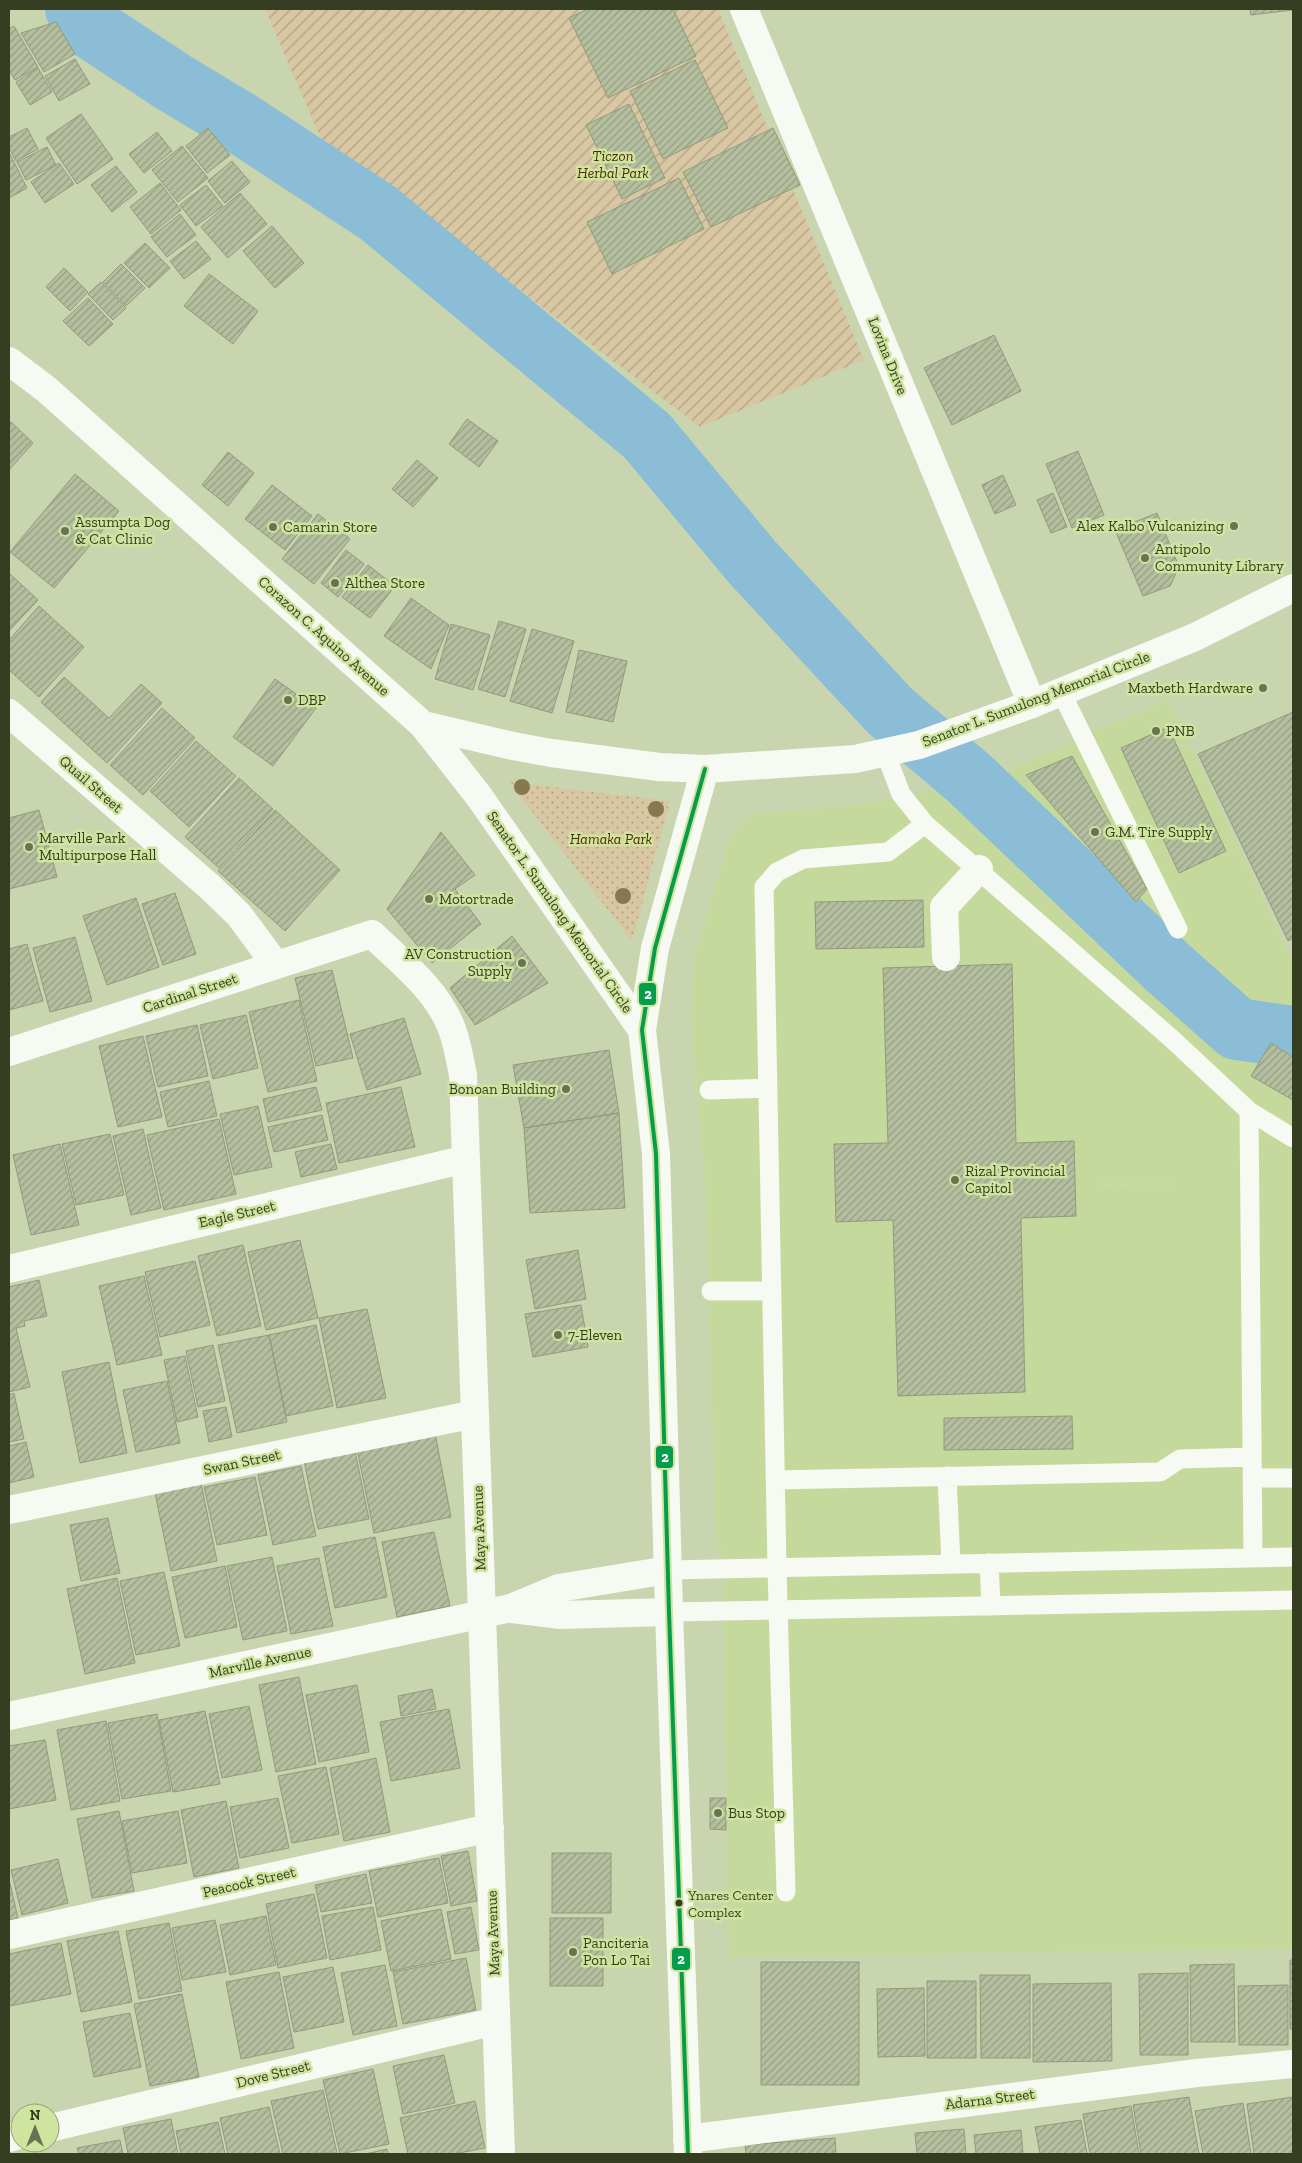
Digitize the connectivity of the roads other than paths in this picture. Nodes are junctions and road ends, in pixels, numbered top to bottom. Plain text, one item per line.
1 (744, 9) edge
2 (9, 361) edge
3 (1293, 588) edge
4 (1061, 692) junction
5 (1032, 704) junction
6 (9, 713) edge
7 (423, 724) junction
8 (886, 752) junction
9 (705, 770) junction
10 (925, 824) junction
11 (979, 869) junction
12 (1178, 929) dead end
13 (372, 934) joint
14 (946, 958) dead end
15 (276, 965) junction
16 (642, 1030) junction
17 (9, 1052) edge
18 (768, 1088) junction
19 (709, 1090) dead end
20 (1249, 1111) junction
21 (1293, 1138) edge
22 (466, 1159) junction
23 (9, 1269) edge
24 (711, 1291) dead end
25 (772, 1291) junction
26 (475, 1414) junction
27 (1252, 1457) junction
28 (947, 1476) junction
29 (1253, 1478) junction
30 (1293, 1478) edge
31 (775, 1480) junction
32 (9, 1510) edge
33 (1293, 1557) edge
34 (1253, 1558) junction
35 (989, 1563) junction
36 (951, 1564) junction
37 (777, 1568) junction
38 (668, 1570) junction
39 (1293, 1600) edge
40 (990, 1606) junction
41 (511, 1608) junction
42 (778, 1610) junction
43 (669, 1612) junction
44 (482, 1615) junction
45 (9, 1716) edge
46 (490, 1828) junction
47 (786, 1892) dead end
48 (9, 1935) edge
49 (496, 2021) junction
50 (1293, 2064) edge
51 (60, 2126) edge
52 (688, 2147) edge
53 (501, 2154) edge

1 - 5 street, Lovina Drive
2 - 7 street, Corazon C. Aquino Avenue
3 - 4 street, Senator L. Sumulong Memorial Circle
4 - 5 street, Senator L. Sumulong Memorial Circle
4 - 12 lane
5 - 8 street, Senator L. Sumulong Memorial Circle
6 - 15 street, Quail Street
7 - 9 street, Corazon C. Aquino Avenue
7 - 16 street, Senator L. Sumulong Memorial Circle
8 - 9 street, Senator L. Sumulong Memorial Circle
8 - 10 lane
9 - 16 street, Senator L. Sumulong Memorial Circle
10 - 11 lane
10 - 18 lane
11 - 14 street
11 - 20 lane
13 - 15 street, Cardinal Street
13 - 22 street, Maya Avenue
15 - 17 street, Cardinal Street
16 - 38 street, Senator L. Sumulong Memorial Circle
18 - 19 lane
18 - 25 lane
20 - 21 lane
20 - 27 lane
22 - 23 street, Eagle Street
22 - 26 street, Maya Avenue
24 - 25 lane
25 - 31 lane
26 - 32 street, Swan Street
26 - 44 street, Maya Avenue
27 - 28 lane
27 - 29 lane
28 - 31 lane
28 - 36 lane
29 - 30 lane
29 - 34 lane
31 - 37 lane
33 - 34 lane
34 - 35 lane
35 - 36 lane
35 - 40 lane
36 - 37 lane
37 - 38 lane
37 - 42 lane
38 - 41 street, Marville Avenue
38 - 43 street, Senator L. Sumulong Memorial Circle
39 - 40 lane
40 - 42 lane
41 - 43 street, Marville Avenue
41 - 44 street, Marville Avenue
42 - 43 lane
42 - 47 lane
43 - 52 street, Senator L. Sumulong Memorial Circle
44 - 45 street, Marville Avenue
44 - 46 street, Maya Avenue
46 - 48 street, Peacock Street
46 - 49 street, Maya Avenue
49 - 51 street, Dove Street
49 - 53 street, Maya Avenue
50 - 52 street, Adarna Street

